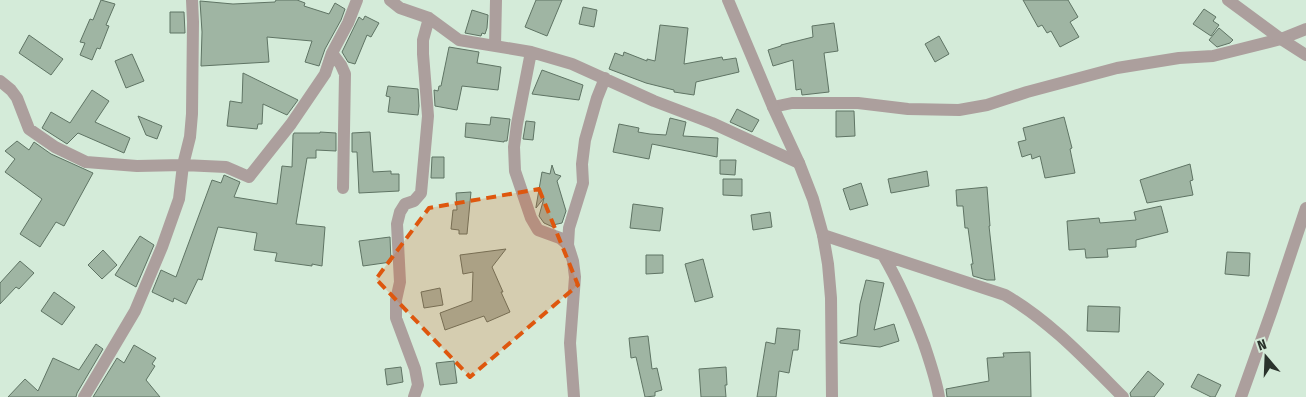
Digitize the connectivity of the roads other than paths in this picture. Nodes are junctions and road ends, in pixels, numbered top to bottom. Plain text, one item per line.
1 (192, 0) edge
2 (357, 0) edge
3 (390, 0) edge
4 (496, 0) edge
5 (728, 0) edge
6 (1228, 0) edge
7 (429, 18) junction
8 (1306, 29) edge
9 (1281, 39) junction
10 (495, 46) junction
11 (531, 52) junction
12 (332, 53) junction
13 (1306, 56) edge
14 (605, 78) junction
15 (0, 81) edge
16 (773, 107) junction
17 (799, 163) junction
18 (183, 165) junction
19 (343, 188) dead end
20 (1306, 208) edge
21 (823, 235) junction
22 (568, 245) junction
23 (883, 255) junction
24 (84, 397) edge
25 (414, 397) edge
26 (574, 397) edge
27 (832, 397) edge
28 (939, 397) edge
29 (1123, 397) edge
30 (1241, 397) edge

1 - 18 street
2 - 12 street
3 - 7 street
4 - 10 street
5 - 16 street
6 - 9 street
7 - 10 street
7 - 25 street
8 - 9 street
9 - 13 street
9 - 16 street
10 - 11 street
11 - 14 street
11 - 22 street
12 - 18 street
12 - 19 street
14 - 17 street
14 - 22 street
15 - 18 street
16 - 17 street
17 - 21 street
18 - 24 street
20 - 30 street
21 - 23 street
21 - 27 street
22 - 26 street
23 - 28 street
23 - 29 street

